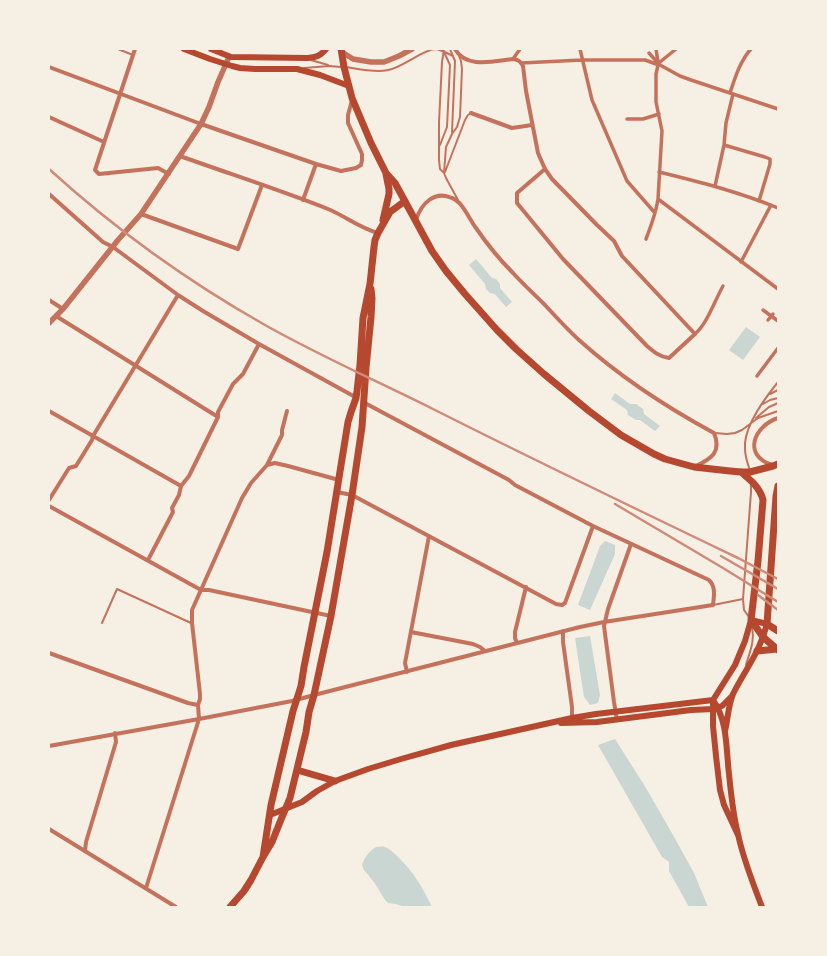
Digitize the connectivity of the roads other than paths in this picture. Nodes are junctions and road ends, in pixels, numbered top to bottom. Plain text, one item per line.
1 (118, 49) edge
2 (135, 49) edge
3 (184, 49) edge
4 (211, 49) edge
5 (326, 49) edge
6 (412, 49) edge
7 (450, 49) edge
8 (455, 49) edge
9 (520, 49) edge
10 (580, 49) edge
11 (656, 49) edge
12 (676, 49) edge
13 (751, 49) edge
14 (444, 50) edge
15 (341, 51) edge
16 (650, 53) dead end
17 (458, 54) junction
18 (133, 55) junction
19 (453, 56) junction
20 (229, 57) junction
21 (305, 58) junction
22 (513, 59) junction
23 (582, 60) junction
24 (521, 63) junction
25 (658, 63) junction
26 (226, 64) junction
27 (329, 66) junction
28 (49, 67) edge
29 (344, 67) junction
30 (297, 69) junction
31 (348, 86) junction
32 (120, 94) junction
33 (732, 94) junction
34 (352, 98) junction
35 (778, 109) edge
36 (471, 113) joint
37 (659, 114) junction
38 (49, 117) edge
39 (626, 119) dead end
40 (201, 124) junction
41 (532, 125) junction
42 (609, 125) dead end
43 (604, 127) junction
44 (452, 134) junction
45 (104, 142) junction
46 (724, 146) junction
47 (439, 147) junction
48 (180, 156) junction
49 (316, 164) junction
50 (545, 169) junction
51 (659, 172) junction
52 (386, 173) junction
53 (444, 173) junction
54 (169, 174) junction
55 (262, 185) junction
56 (715, 186) junction
57 (49, 194) edge
58 (658, 199) junction
59 (303, 200) junction
60 (760, 200) junction
61 (405, 201) junction
62 (459, 202) junction
63 (772, 205) junction
64 (778, 208) edge
65 (655, 213) junction
66 (141, 214) junction
67 (416, 220) junction
68 (380, 230) junction
69 (646, 239) dead end
70 (113, 247) junction
71 (740, 261) junction
72 (370, 284) junction
73 (723, 286) dead end
74 (778, 289) edge
75 (178, 295) junction
76 (49, 300) edge
77 (63, 308) junction
78 (763, 310) dead end
79 (772, 315) junction
80 (56, 316) junction
81 (768, 320) dead end
82 (778, 321) edge
83 (49, 322) edge
84 (695, 334) junction
85 (259, 344) junction
86 (778, 348) edge
87 (136, 365) junction
88 (757, 376) dead end
89 (777, 384) edge
90 (778, 390) edge
91 (769, 394) junction
92 (356, 398) junction
93 (778, 398) edge
94 (364, 402) junction
95 (778, 403) edge
96 (761, 406) junction
97 (49, 411) edge
98 (288, 411) dead end
99 (778, 411) edge
100 (218, 417) junction
101 (778, 418) edge
102 (751, 424) junction
103 (714, 433) junction
104 (93, 436) junction
105 (267, 465) junction
106 (776, 465) edge
107 (694, 467) junction
108 (741, 472) junction
109 (750, 472) junction
110 (339, 480) junction
111 (750, 480) junction
112 (181, 486) junction
113 (778, 486) edge
114 (337, 492) junction
115 (352, 495) junction
116 (49, 500) edge
117 (49, 506) edge
118 (593, 526) junction
119 (429, 536) junction
120 (631, 544) junction
121 (148, 560) junction
122 (526, 587) junction
123 (201, 590) junction
124 (743, 599) junction
125 (713, 604) junction
126 (315, 613) junction
127 (331, 616) junction
128 (751, 620) junction
129 (604, 622) junction
130 (102, 623) dead end
131 (192, 624) junction
132 (767, 624) junction
133 (563, 631) junction
134 (778, 631) edge
135 (411, 632) junction
136 (763, 637) junction
137 (517, 643) junction
138 (777, 649) edge
139 (486, 651) junction
140 (758, 651) junction
141 (49, 653) edge
142 (406, 672) junction
143 (744, 675) junction
144 (733, 694) junction
145 (314, 695) junction
146 (298, 699) junction
147 (713, 700) junction
148 (198, 705) junction
149 (717, 707) junction
150 (696, 710) junction
151 (616, 712) junction
152 (199, 719) junction
153 (617, 720) junction
154 (572, 721) junction
155 (713, 721) junction
156 (725, 731) junction
157 (115, 733) junction
158 (49, 746) edge
159 (297, 770) junction
160 (335, 780) junction
161 (286, 808) junction
162 (270, 815) junction
163 (49, 829) edge
164 (738, 835) junction
165 (85, 850) junction
166 (263, 857) junction
167 (146, 888) junction
168 (176, 907) edge
169 (230, 907) edge
170 (762, 907) edge

1 - 18 lane
2 - 18 street
3 - 26 main road
4 - 20 main road
5 - 21 main road
6 - 15 street
7 - 19 lane
8 - 17 street
9 - 22 street
10 - 23 street
11 - 25 street
12 - 25 street
13 - 33 street
14 - 19 lane
14 - 29 lane
14 - 47 lane
14 - 47 lane
15 - 29 main road
16 - 25 street
17 - 22 street
17 - 44 lane
18 - 32 street
19 - 44 lane
20 - 21 main road
20 - 26 street
21 - 27 lane
22 - 24 street
23 - 24 street
23 - 25 street
23 - 43 street
24 - 41 street
25 - 33 street
25 - 37 street
26 - 30 main road
26 - 40 street
27 - 29 lane
27 - 30 lane
28 - 32 street
29 - 31 main road
30 - 31 main road
31 - 34 main road
32 - 40 street
32 - 45 street
33 - 35 street
33 - 46 street
34 - 49 street
34 - 52 main road
36 - 41 street
36 - 53 lane
37 - 39 street
37 - 51 street
38 - 45 street
40 - 48 street
40 - 49 street
41 - 50 street
42 - 43 street
43 - 65 street
44 - 53 lane
45 - 54 street
46 - 56 street
46 - 60 street
47 - 53 lane
48 - 54 street
48 - 55 street
49 - 59 street
50 - 84 street
50 - 84 street
51 - 56 street
51 - 58 street
52 - 61 main road
52 - 68 main road
53 - 62 lane
54 - 66 street
55 - 59 street
55 - 66 street
56 - 60 street
57 - 70 street
58 - 65 street
58 - 71 street
59 - 68 street
60 - 63 street
61 - 67 main road
61 - 68 main road
62 - 67 street
62 - 103 street
63 - 64 street
63 - 71 street
65 - 69 street
66 - 70 street
67 - 107 main road
68 - 72 main road
70 - 75 street
70 - 77 street
71 - 74 street
72 - 92 main road
72 - 94 main road
73 - 84 street
75 - 85 street
75 - 87 street
76 - 77 street
77 - 80 street
78 - 79 street
79 - 81 street
79 - 82 street
80 - 83 street
80 - 87 street
85 - 92 street
85 - 100 street
86 - 88 street
87 - 100 street
87 - 104 street
89 - 91 lane
90 - 91 lane
91 - 96 lane
92 - 94 street
92 - 110 main road
93 - 96 lane
94 - 115 main road
94 - 118 street
95 - 102 lane
96 - 102 lane
97 - 104 street
98 - 105 street
99 - 102 lane
100 - 112 street
101 - 106 street
102 - 103 lane
102 - 109 lane
103 - 107 street
104 - 112 street
104 - 116 street
105 - 110 street
105 - 123 street
106 - 109 main road
107 - 108 main road
108 - 109 main road
108 - 111 main road
109 - 111 lane
110 - 114 main road
111 - 124 lane
111 - 128 main road
112 - 121 street
113 - 132 main road
114 - 115 street
114 - 126 main road
115 - 119 street
115 - 127 main road
117 - 121 street
118 - 120 street
118 - 122 street
119 - 122 street
119 - 135 street
120 - 125 street
120 - 129 street
121 - 123 street
122 - 137 street
123 - 126 street
123 - 131 street
124 - 125 lane
124 - 128 lane
125 - 129 street
126 - 127 street
126 - 146 main road
127 - 145 main road
128 - 132 main road
128 - 136 main road
128 - 143 lane
128 - 147 main road
129 - 133 street
129 - 151 street
130 - 131 lane
131 - 148 street
132 - 134 main road
132 - 136 main road
133 - 137 street
133 - 154 street
135 - 139 street
135 - 142 street
136 - 138 main road
136 - 140 main road
137 - 139 street
138 - 140 main road
139 - 142 street
140 - 143 main road
141 - 148 street
142 - 145 street
143 - 144 main road
144 - 149 main road
144 - 156 main road
145 - 146 street
145 - 159 main road
146 - 152 street
146 - 162 main road
147 - 149 main road
147 - 151 main road
148 - 152 street
149 - 150 main road
149 - 155 main road
149 - 156 main road
150 - 153 main road
150 - 155 main road
151 - 153 street
151 - 154 main road
152 - 157 street
152 - 167 street
153 - 154 main road
154 - 160 main road
155 - 164 main road
156 - 164 main road
157 - 158 street
157 - 165 street
159 - 160 main road
159 - 161 main road
160 - 161 main road
161 - 162 main road
161 - 166 main road
162 - 166 main road
163 - 165 street
164 - 170 main road
165 - 167 street
166 - 169 main road
167 - 168 street

